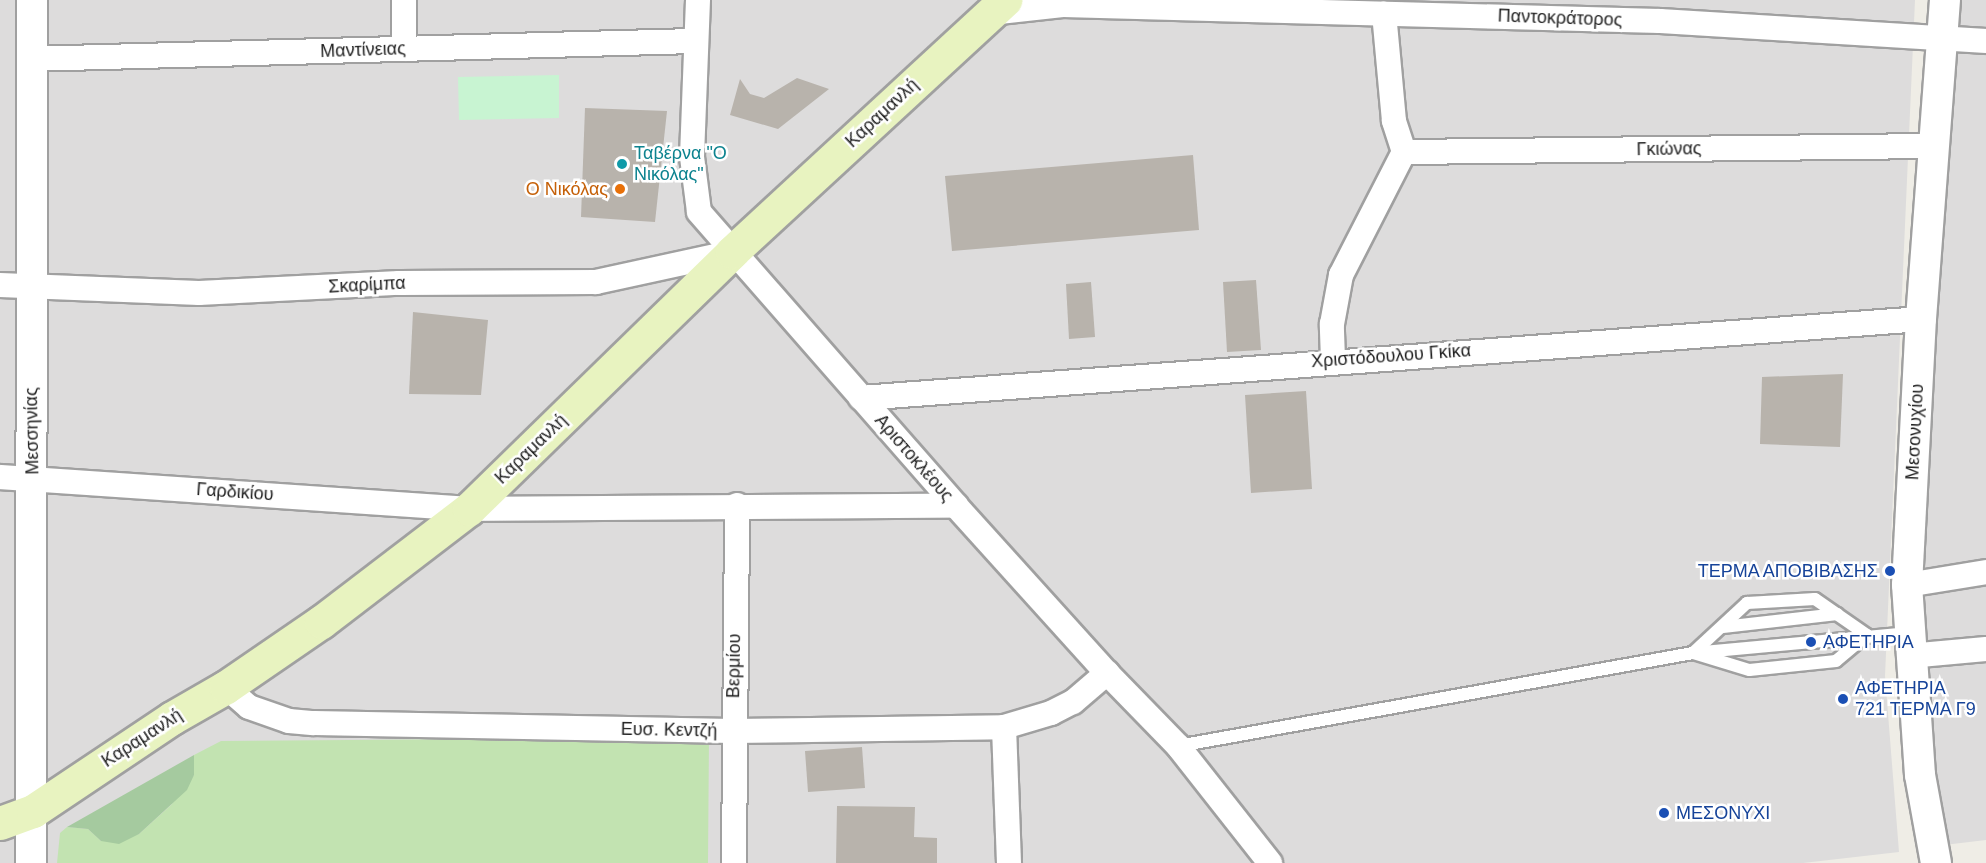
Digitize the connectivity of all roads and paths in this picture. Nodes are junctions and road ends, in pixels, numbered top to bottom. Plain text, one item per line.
1 (32, 0) edge
2 (404, 0) edge
3 (698, 0) edge
4 (1945, 0) edge
5 (997, 7) edge
6 (1384, 13) junction
7 (1944, 39) junction
8 (696, 41) junction
9 (1986, 41) edge
10 (404, 49) junction
11 (29, 59) junction
12 (1933, 146) junction
13 (1404, 152) junction
14 (732, 252) junction
15 (0, 285) edge
16 (30, 285) junction
17 (1921, 319) junction
18 (1333, 360) junction
19 (861, 398) junction
20 (0, 477) edge
21 (33, 478) junction
22 (737, 505) junction
23 (956, 506) junction
24 (469, 509) junction
25 (1986, 572) edge
26 (1907, 585) junction
27 (1837, 614) junction
28 (1723, 627) junction
29 (1868, 635) junction
30 (1909, 644) junction
31 (1986, 649) edge
32 (1693, 653) junction
33 (1107, 673) junction
34 (226, 687) junction
35 (1004, 727) junction
36 (733, 731) junction
37 (1178, 746) junction
38 (33, 811) junction
39 (0, 823) edge
40 (31, 863) edge
41 (734, 863) edge
42 (1009, 863) edge
43 (1270, 863) edge
44 (1936, 863) edge

1 - 11 street, Μεσσηνίας
2 - 10 street
3 - 8 street, Αριστοκλέους
4 - 7 street, Μεσονυχίου
5 - 6 street, Παντοκράτορος
5 - 14 main road, Καραμανλή
6 - 7 street, Παντοκράτορος
6 - 13 street
7 - 9 street, Παντοκράτορος
7 - 12 street, Μεσονυχίου
8 - 10 street, Μαντίνειας
8 - 14 street, Αριστοκλέους
10 - 11 street, Μαντίνειας
11 - 16 street, Μεσσηνίας
12 - 13 street, Γκιώνας
12 - 17 street, Μεσονυχίου
13 - 18 street
14 - 16 street, Σκαρίμπα
14 - 19 street, Αριστοκλέους
14 - 24 main road, Καραμανλή
15 - 16 street, Σκαρίμπα
16 - 21 street, Μεσσηνίας
17 - 18 street, Χριστόδουλου Γκίκα
17 - 26 street, Μεσονυχίου
18 - 19 street, Χριστόδουλου Γκίκα
19 - 23 street, Αριστοκλέους
20 - 21 street, Γαρδικίου
21 - 24 street, Γαρδικίου
21 - 38 street, Μεσσηνίας
22 - 23 street, Γαρδικίου
22 - 24 street, Γαρδικίου
22 - 36 street, Βερμίου
23 - 33 street, Αριστοκλέους
24 - 34 main road, Καραμανλή
25 - 26 street
26 - 30 street, Μεσονυχίου
27 - 28 lane
27 - 28 lane
27 - 29 lane
28 - 32 lane
29 - 30 lane
29 - 32 lane
29 - 32 lane
30 - 31 street
30 - 44 street, Μεσονυχίου
32 - 37 lane
33 - 35 street, Ευσ. Κεντζή
33 - 37 street, Αριστοκλέους
34 - 36 street, Ευσ. Κεντζή
34 - 38 main road, Καραμανλή
35 - 36 street, Ευσ. Κεντζή
35 - 42 street
36 - 41 street, Βερμίου
37 - 43 street, Αριστοκλέους
38 - 39 main road, Καραμανλή
38 - 40 street, Μεσσηνίας

